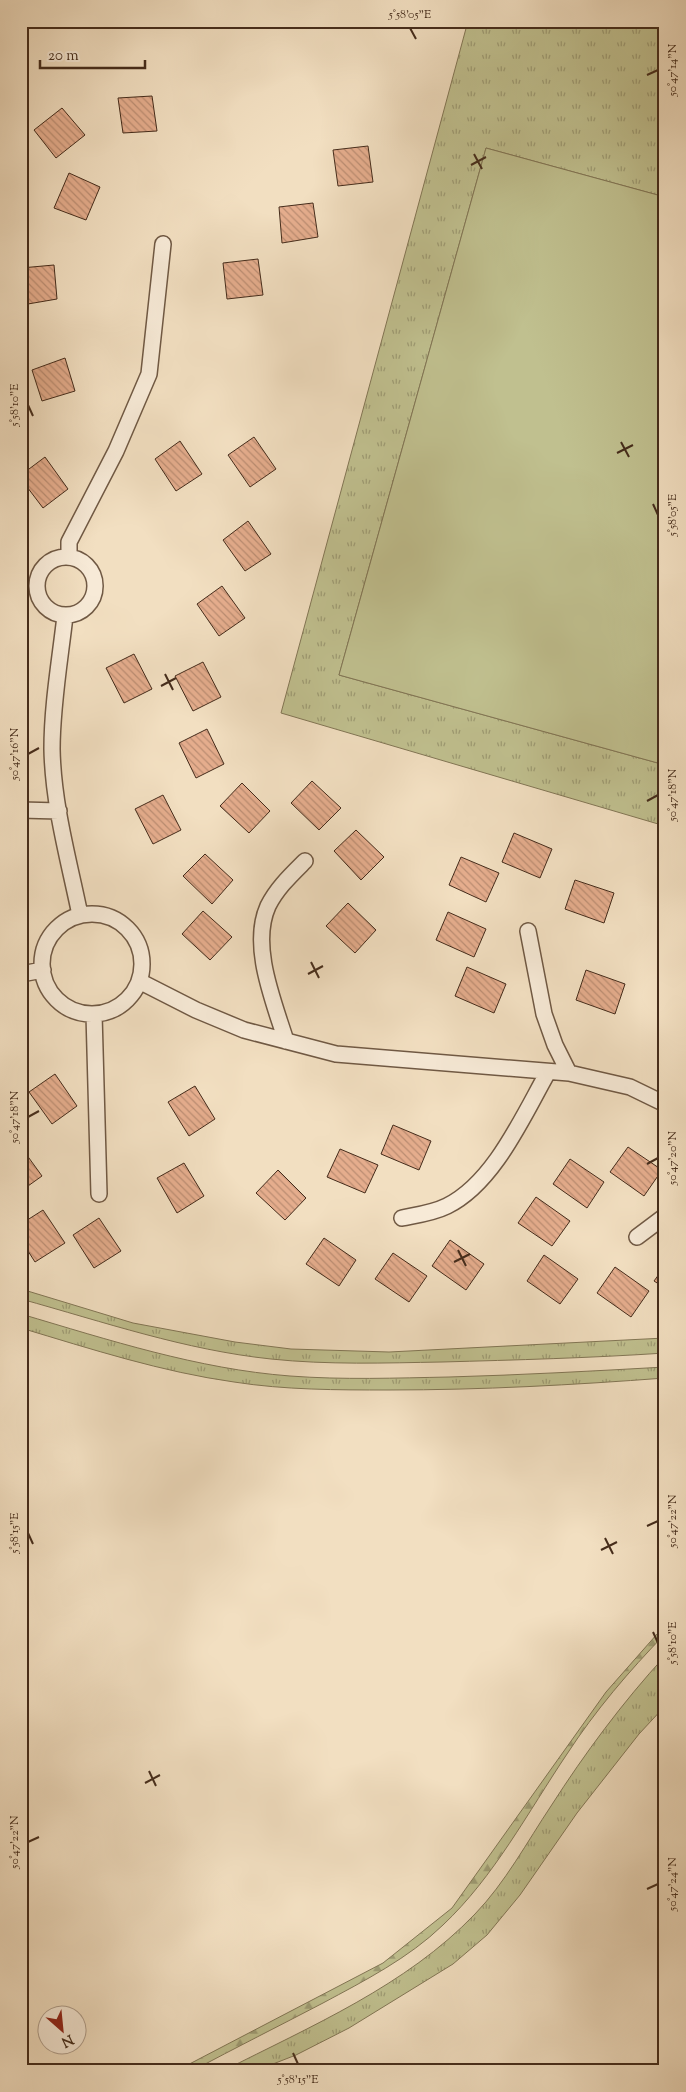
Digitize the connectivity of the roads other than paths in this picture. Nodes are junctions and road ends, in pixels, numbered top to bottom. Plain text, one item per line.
1 (163, 244) dead end
2 (69, 557) junction
3 (65, 616) junction
4 (21, 810) edge
5 (60, 811) junction
6 (305, 862) dead end
7 (80, 915) junction
8 (528, 931) dead end
9 (43, 970) junction
10 (21, 974) edge
11 (139, 981) junction
12 (94, 1014) junction
13 (286, 1041) junction
14 (548, 1072) junction
15 (570, 1074) junction
16 (665, 1104) edge
17 (98, 1194) dead end
18 (665, 1216) edge
19 (402, 1218) dead end
20 (637, 1237) dead end

1 - 2 lane
2 - 3 lane
2 - 3 lane
3 - 5 lane
4 - 5 lane
5 - 7 lane
6 - 13 lane
7 - 9 lane
7 - 11 lane
8 - 15 lane
9 - 10 lane
9 - 12 lane
11 - 12 lane
11 - 13 lane
12 - 17 lane
13 - 14 lane
14 - 15 lane
14 - 19 lane
15 - 16 lane
18 - 20 lane

